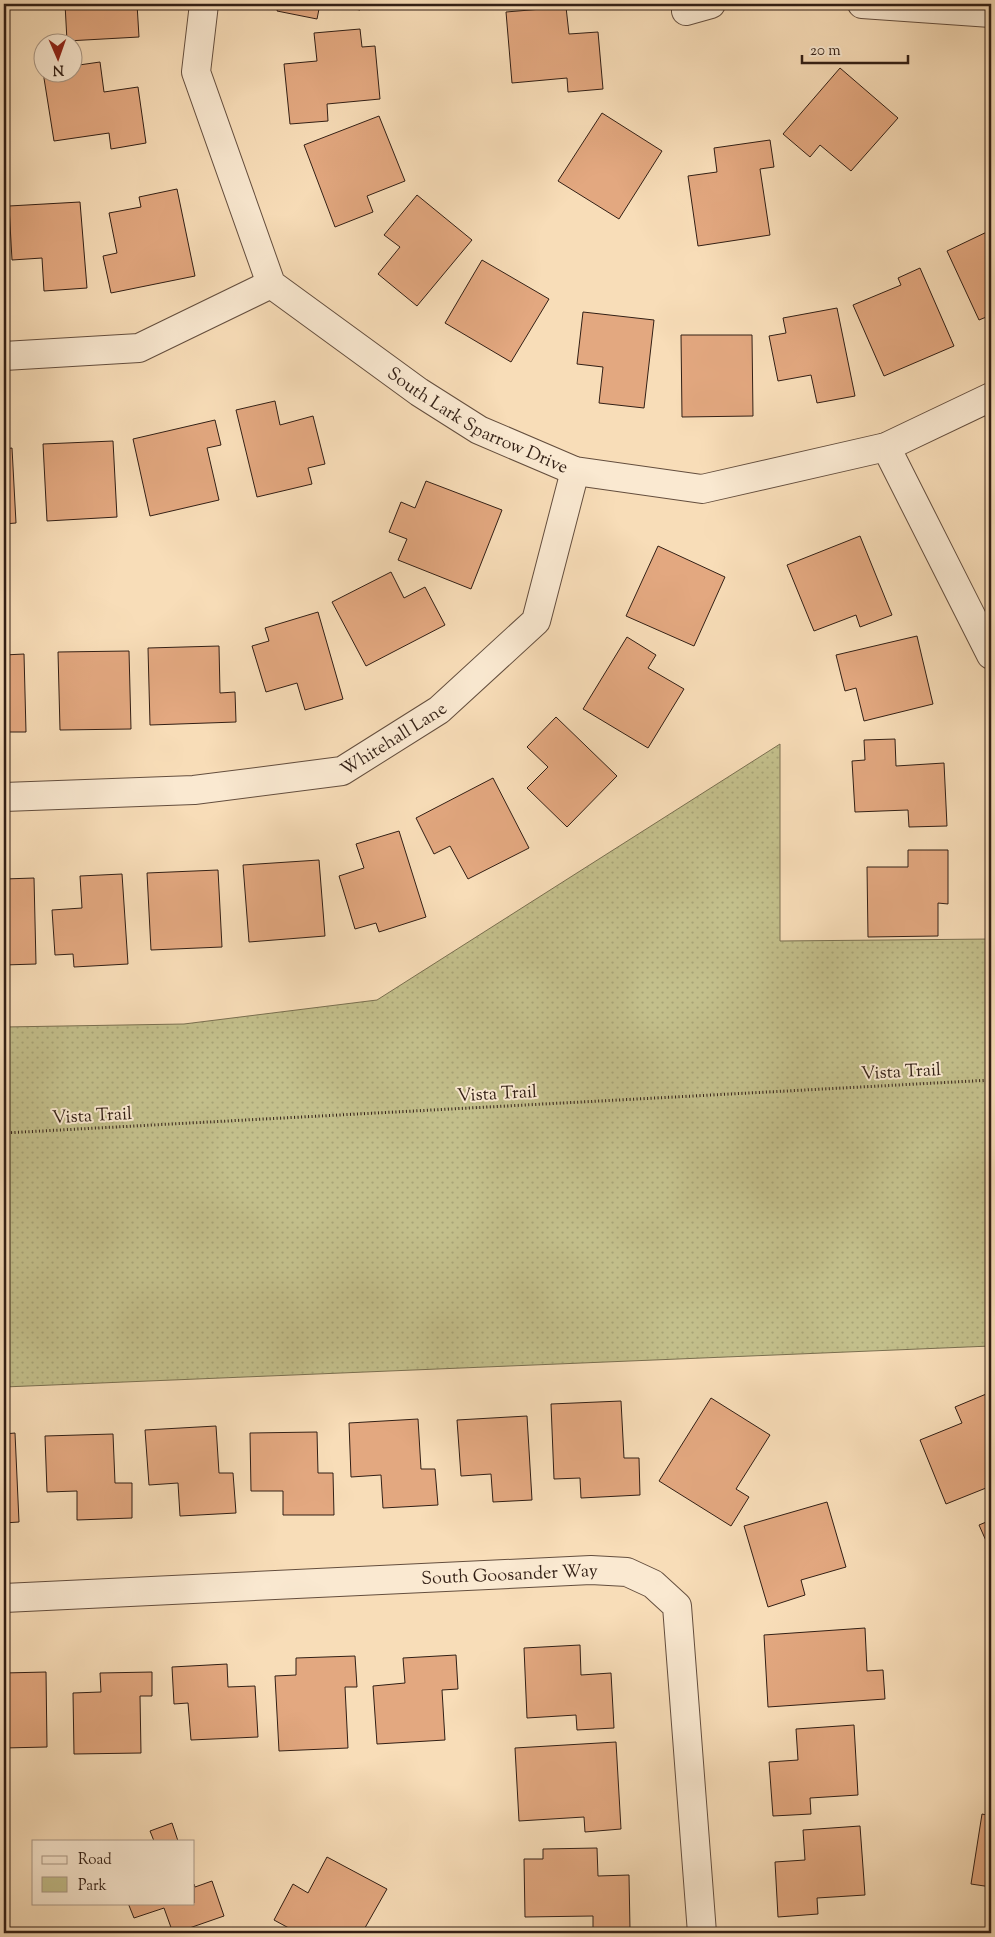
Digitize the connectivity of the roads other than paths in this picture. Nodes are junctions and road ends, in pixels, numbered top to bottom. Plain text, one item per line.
1 (204, 4) edge
2 (862, 4) edge
3 (991, 13) edge
4 (272, 284) junction
5 (4, 356) edge
6 (991, 396) edge
7 (886, 447) junction
8 (575, 471) junction
9 (991, 655) edge
10 (4, 797) edge
11 (4, 1598) edge
12 (702, 1933) edge

1 - 4 street
2 - 3 street
4 - 5 street
4 - 8 street, South Lark Sparrow Drive
6 - 7 street, South Lark Sparrow Drive
7 - 8 street, South Lark Sparrow Drive
7 - 9 street
8 - 10 street, Whitehall Lane
11 - 12 street, South Goosander Way

